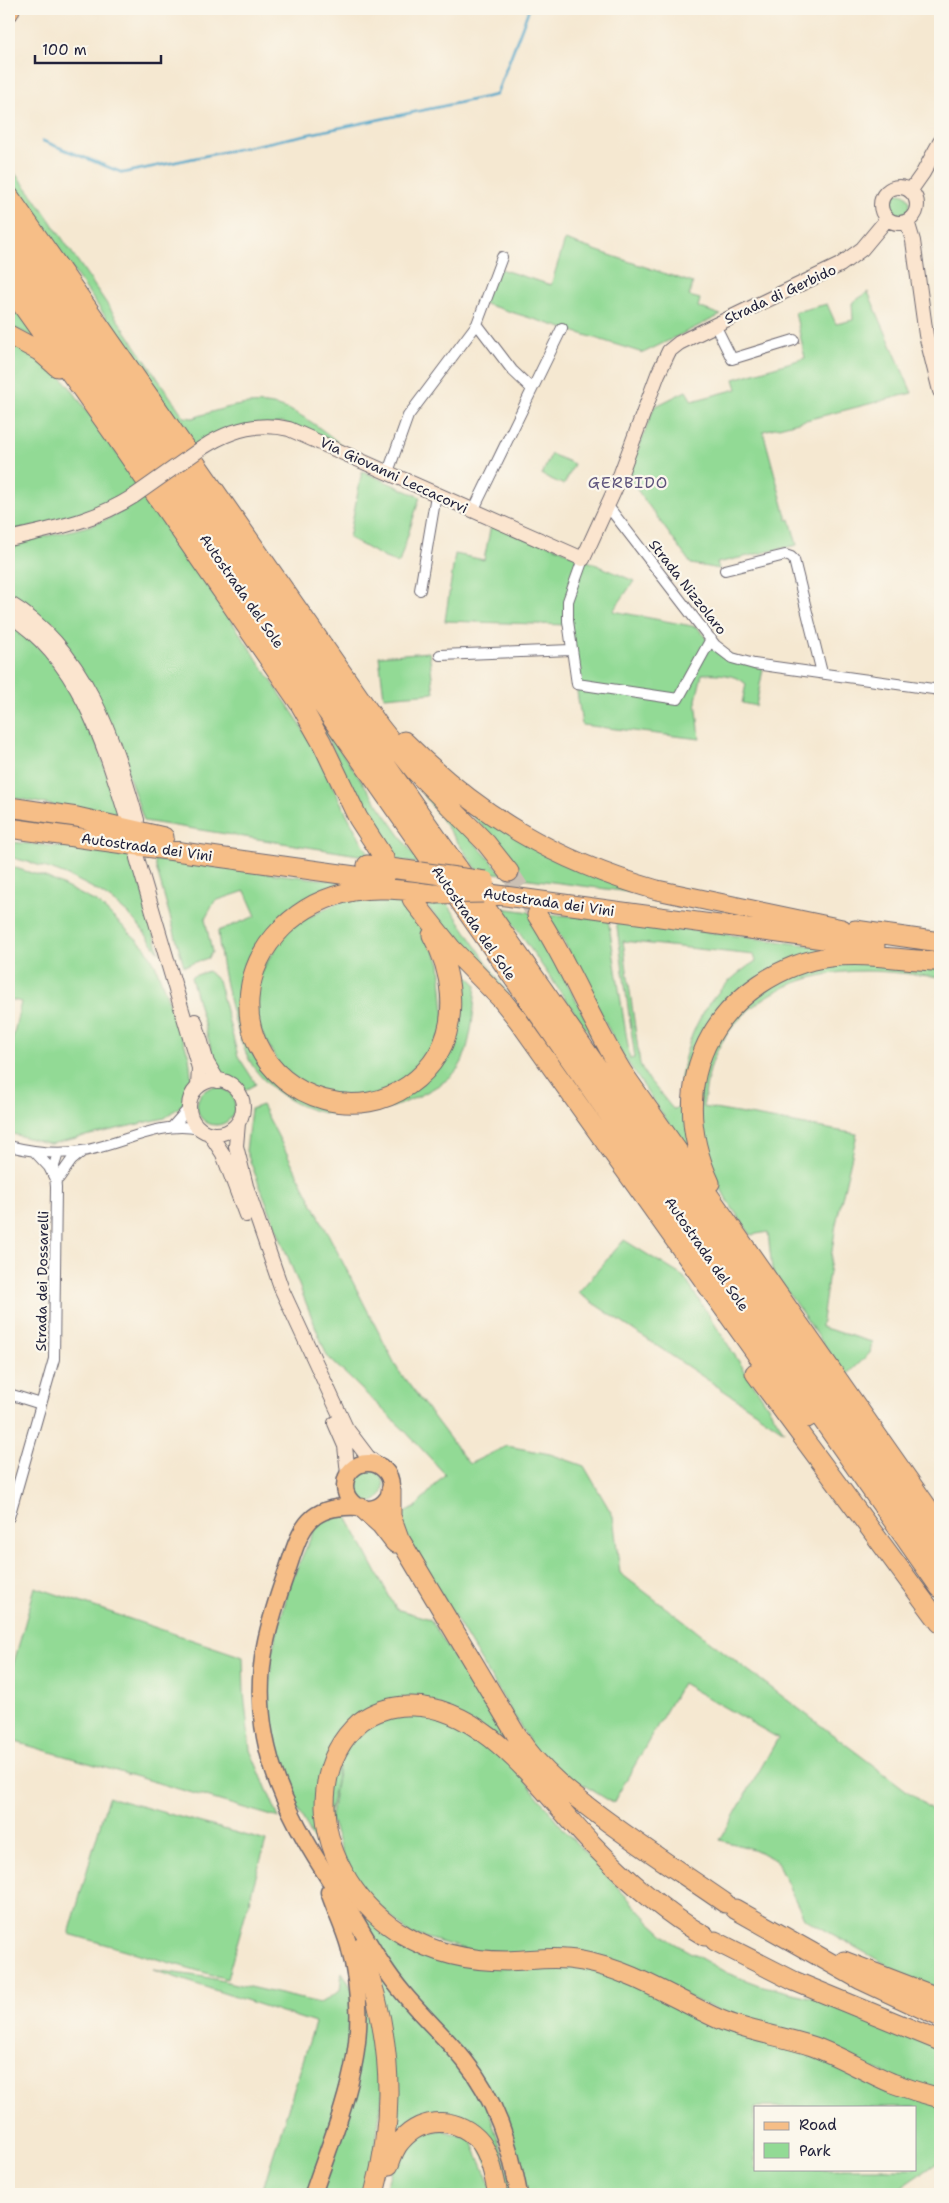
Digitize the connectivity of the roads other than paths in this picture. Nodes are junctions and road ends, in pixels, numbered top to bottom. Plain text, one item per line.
1 (940, 142) edge
2 (911, 190) junction
3 (9, 196) edge
4 (887, 219) junction
5 (907, 221) junction
6 (9, 226) edge
7 (9, 257) edge
8 (502, 257) dead end
9 (9, 287) edge
10 (477, 324) junction
11 (715, 325) junction
12 (562, 328) dead end
13 (9, 335) edge
14 (794, 340) dead end
15 (532, 389) junction
16 (940, 391) edge
17 (115, 436) junction
18 (388, 472) junction
19 (436, 495) junction
20 (607, 505) junction
21 (473, 511) junction
22 (9, 539) edge
23 (583, 559) junction
24 (725, 570) dead end
25 (420, 590) dead end
26 (9, 603) edge
27 (9, 615) edge
28 (310, 627) junction
29 (711, 639) junction
30 (571, 650) junction
31 (440, 655) dead end
32 (822, 673) junction
33 (940, 690) edge
34 (9, 807) edge
35 (9, 815) edge
36 (9, 828) edge
37 (164, 837) junction
38 (384, 858) dead end
39 (509, 872) tunnel mouth
40 (429, 884) junction
41 (488, 890) junction
42 (537, 915) tunnel mouth
43 (842, 929) junction
44 (940, 942) edge
45 (940, 954) edge
46 (940, 961) edge
47 (218, 1081) junction
48 (198, 1087) junction
49 (189, 1108) junction
50 (238, 1123) junction
51 (173, 1126) junction
52 (205, 1131) junction
53 (9, 1146) edge
54 (84, 1150) junction
55 (35, 1152) junction
56 (58, 1153) junction
57 (57, 1181) junction
58 (645, 1199) junction
59 (759, 1266) junction
60 (9, 1394) edge
61 (41, 1404) junction
62 (380, 1466) junction
63 (347, 1477) junction
64 (391, 1490) junction
65 (924, 1500) junction
66 (360, 1508) junction
67 (890, 1516) junction
68 (9, 1517) edge
69 (311, 1518) junction
70 (940, 1519) edge
71 (940, 1525) edge
72 (940, 1556) edge
73 (940, 1588) edge
74 (940, 1623) edge
75 (553, 1800) junction
76 (317, 1862) junction
77 (802, 1947) junction
78 (360, 1948) joint
79 (756, 1961) junction
80 (940, 1998) edge
81 (940, 2017) edge
82 (940, 2026) edge
83 (940, 2041) edge
84 (940, 2098) edge
85 (314, 2194) edge
86 (374, 2194) edge
87 (379, 2194) edge
88 (498, 2194) edge
89 (519, 2194) edge

1 - 2 main road
2 - 4 main road
2 - 5 main road
3 - 28 highway
4 - 5 main road
4 - 11 main road, Strada di Gerbido
5 - 16 main road
6 - 72 highway, Autostrada del Sole
7 - 67 highway, Autostrada del Sole
8 - 10 street
9 - 17 highway
10 - 15 street
10 - 18 street
11 - 14 street, Strada di Gerbido
11 - 20 main road, Strada di Gerbido
12 - 15 street
13 - 17 highway
15 - 21 street
17 - 38 highway
18 - 19 main road, Via Giovanni Leccacorvi
18 - 22 main road, Via Giovanni Leccacorvi, bridge
19 - 21 main road, Via Giovanni Leccacorvi
19 - 25 street
20 - 23 main road, Strada di Gerbido
20 - 29 street, Strada Nizzolaro
21 - 23 main road, Via Giovanni Leccacorvi
23 - 30 street, Strada di Gerbido
24 - 32 street
26 - 27 main road
28 - 39 highway
28 - 43 highway
29 - 30 street, Strada di Gerbido
29 - 32 street, Strada Nizzolaro
30 - 31 street
32 - 33 street, Strada Nizzolaro
34 - 37 highway
35 - 37 highway, Autostrada dei Vini
36 - 40 highway, Autostrada dei Vini
37 - 40 highway, Autostrada dei Vini
40 - 41 highway, Autostrada dei Vini, bridge
40 - 41 highway, bridge
40 - 58 highway
41 - 43 highway, Autostrada dei Vini
41 - 45 highway, Autostrada dei Vini
42 - 59 highway
43 - 44 highway, Autostrada dei Vini
46 - 59 highway
47 - 48 main road
47 - 48 main road
47 - 50 main road
48 - 49 main road
49 - 51 street
49 - 52 main road
50 - 52 main road
50 - 62 main road
51 - 52 street
51 - 54 street
52 - 63 main road
53 - 55 street
54 - 56 street
54 - 57 street
55 - 56 street
55 - 57 street
56 - 57 street, Strada dei Dossarelli
57 - 61 street, Strada dei Dossarelli
58 - 67 highway
58 - 74 highway
59 - 65 highway
60 - 61 street
61 - 68 street, Strada dei Dossarelli
62 - 63 main road
62 - 64 main road
63 - 66 main road
63 - 69 main road
64 - 66 main road
64 - 77 highway
65 - 70 highway
65 - 71 highway
66 - 69 main road
66 - 75 highway
67 - 73 highway, Autostrada del Sole
69 - 76 main road
75 - 79 highway
75 - 84 highway
76 - 78 main road
76 - 85 main road
76 - 89 main road
77 - 80 highway
77 - 81 highway
78 - 86 highway
79 - 82 highway
79 - 83 highway
87 - 88 highway

